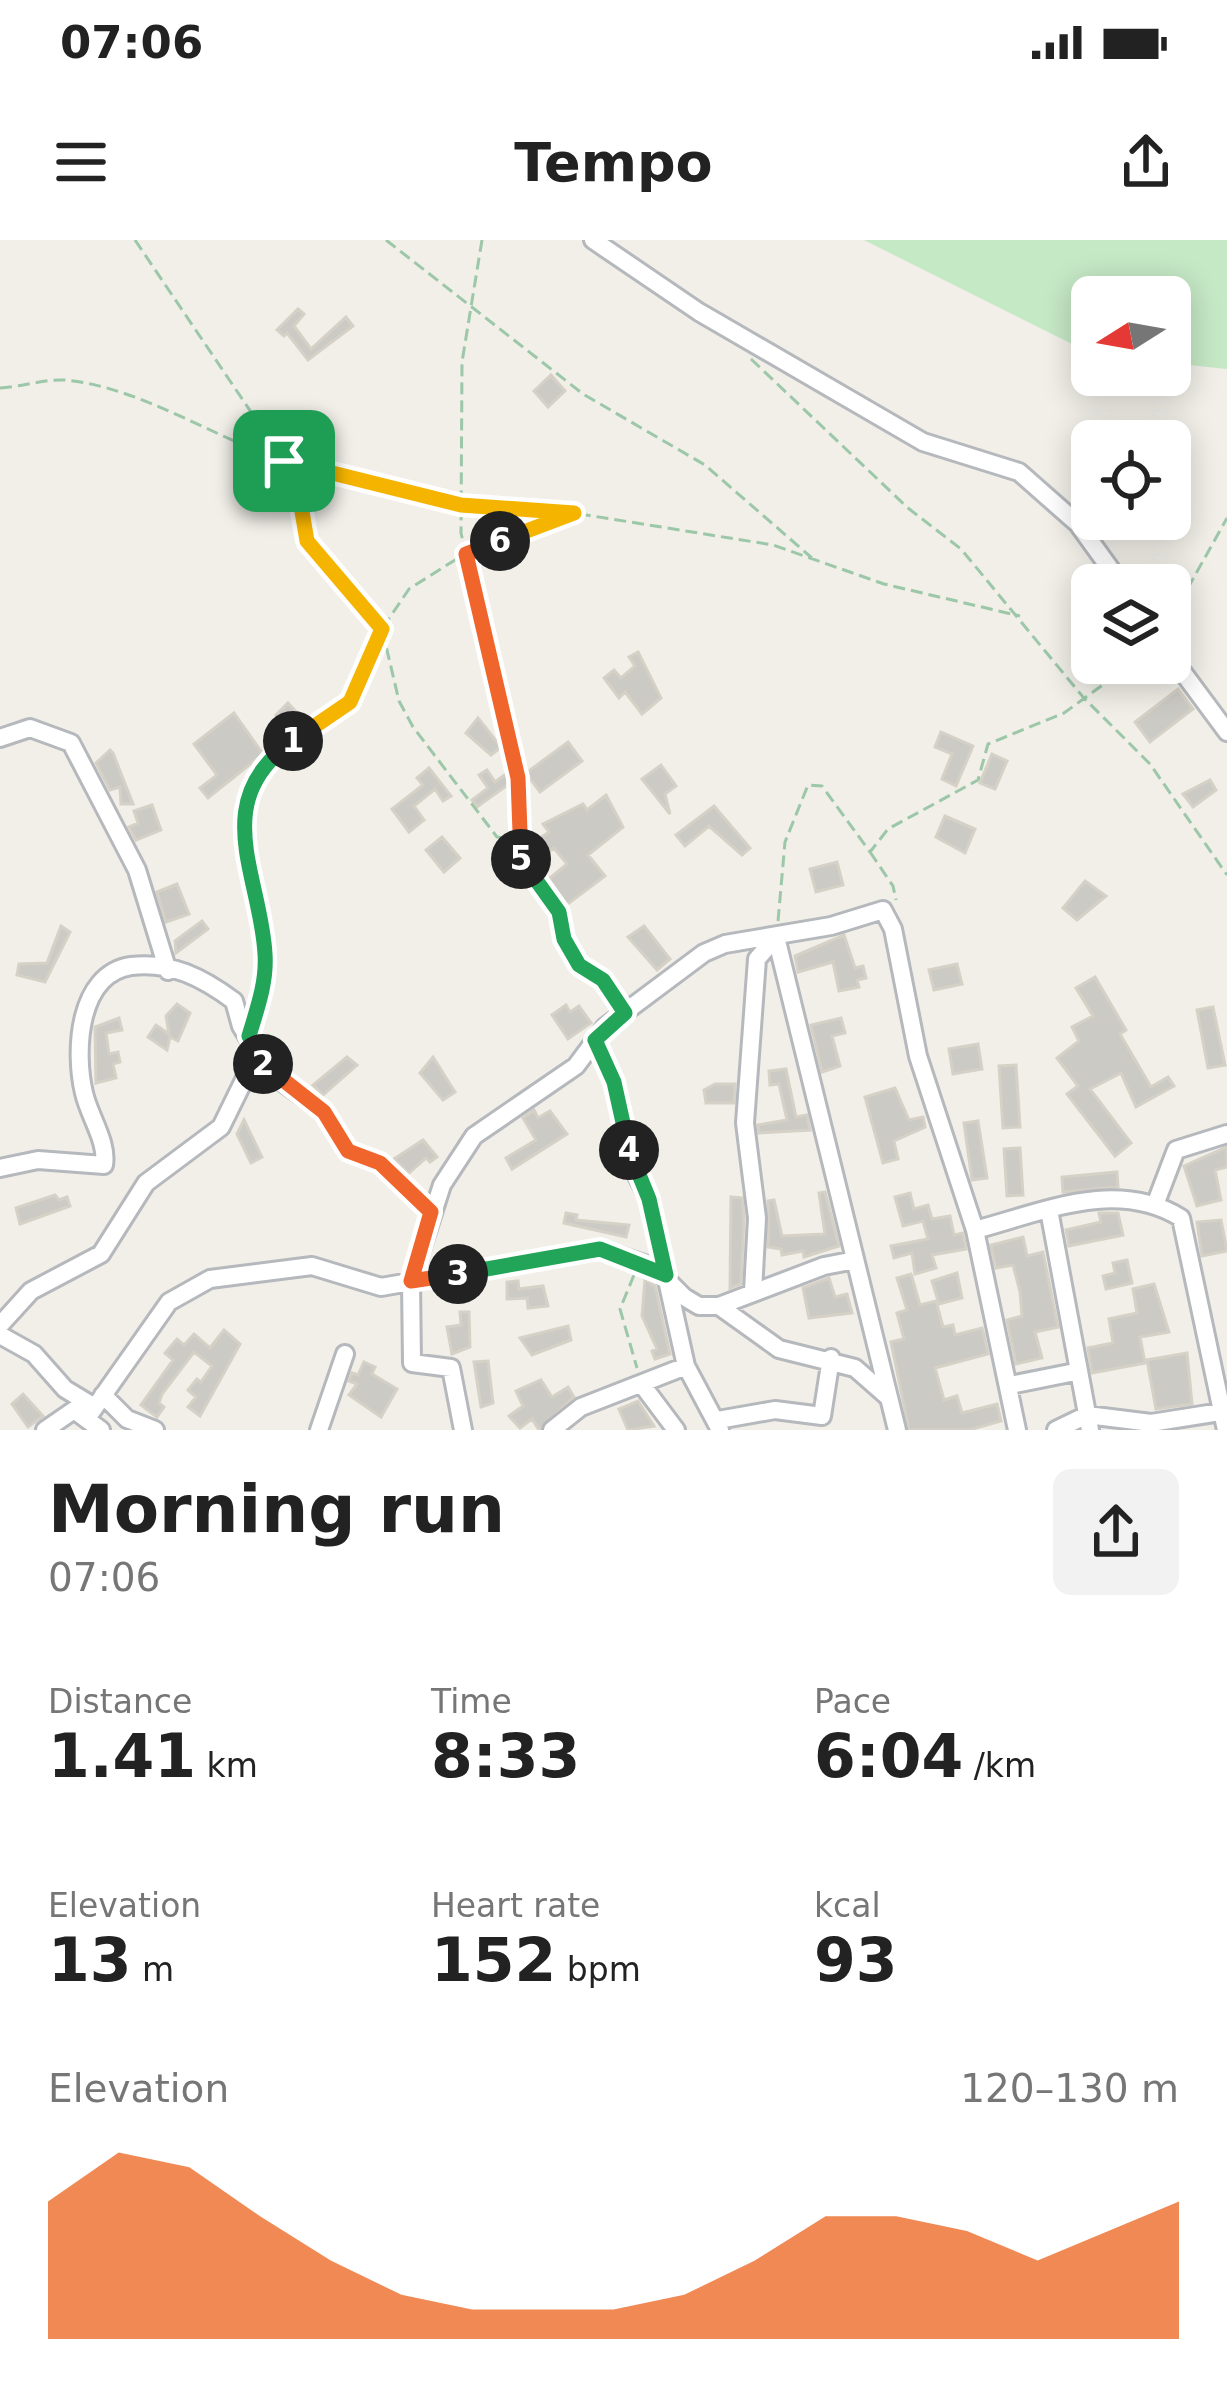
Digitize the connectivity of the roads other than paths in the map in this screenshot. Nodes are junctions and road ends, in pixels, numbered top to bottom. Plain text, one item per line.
1 (593, 240) edge
2 (1107, 564) edge
3 (1191, 684) edge
4 (1227, 732) edge
5 (0, 738) edge
6 (776, 937) junction
7 (168, 971) junction
8 (595, 1040) junction
9 (263, 1063) junction
10 (1227, 1134) edge
11 (0, 1168) edge
12 (1155, 1205) junction
13 (1049, 1210) junction
14 (431, 1212) junction
15 (976, 1230) junction
16 (855, 1260) junction
17 (666, 1275) junction
18 (411, 1281) junction
19 (753, 1291) junction
20 (719, 1306) junction
21 (0, 1325) edge
22 (0, 1335) edge
23 (345, 1354) dead end
24 (831, 1358) junction
25 (686, 1366) junction
26 (1075, 1372) junction
27 (1010, 1385) junction
28 (643, 1387) junction
29 (889, 1397) junction
30 (96, 1412) edge
31 (1225, 1417) edge
32 (1088, 1423) edge
33 (719, 1425) edge
34 (45, 1430) edge
35 (155, 1430) edge
36 (319, 1430) edge
37 (463, 1430) edge
38 (552, 1430) edge
39 (676, 1430) edge
40 (897, 1430) edge
41 (1017, 1430) edge
42 (1056, 1430) edge

1 - 2 street
3 - 4 street
5 - 7 street
6 - 8 street
6 - 15 street
6 - 16 street
6 - 19 street
7 - 9 street
7 - 11 street
8 - 14 street
8 - 17 street
9 - 14 street
9 - 21 street
10 - 12 street
12 - 13 street
12 - 31 street
13 - 15 street
13 - 26 street
14 - 18 street
15 - 27 street
16 - 19 street
16 - 29 street
17 - 18 street
17 - 20 street
17 - 25 street
18 - 30 street
18 - 37 street
19 - 20 street
20 - 24 street
22 - 30 street
23 - 36 street
24 - 29 street
24 - 33 street
25 - 28 street
25 - 33 street
26 - 27 street
26 - 32 street
27 - 41 street
28 - 38 street
28 - 39 street
29 - 40 street
30 - 34 street
30 - 35 street
31 - 32 street
32 - 42 street

